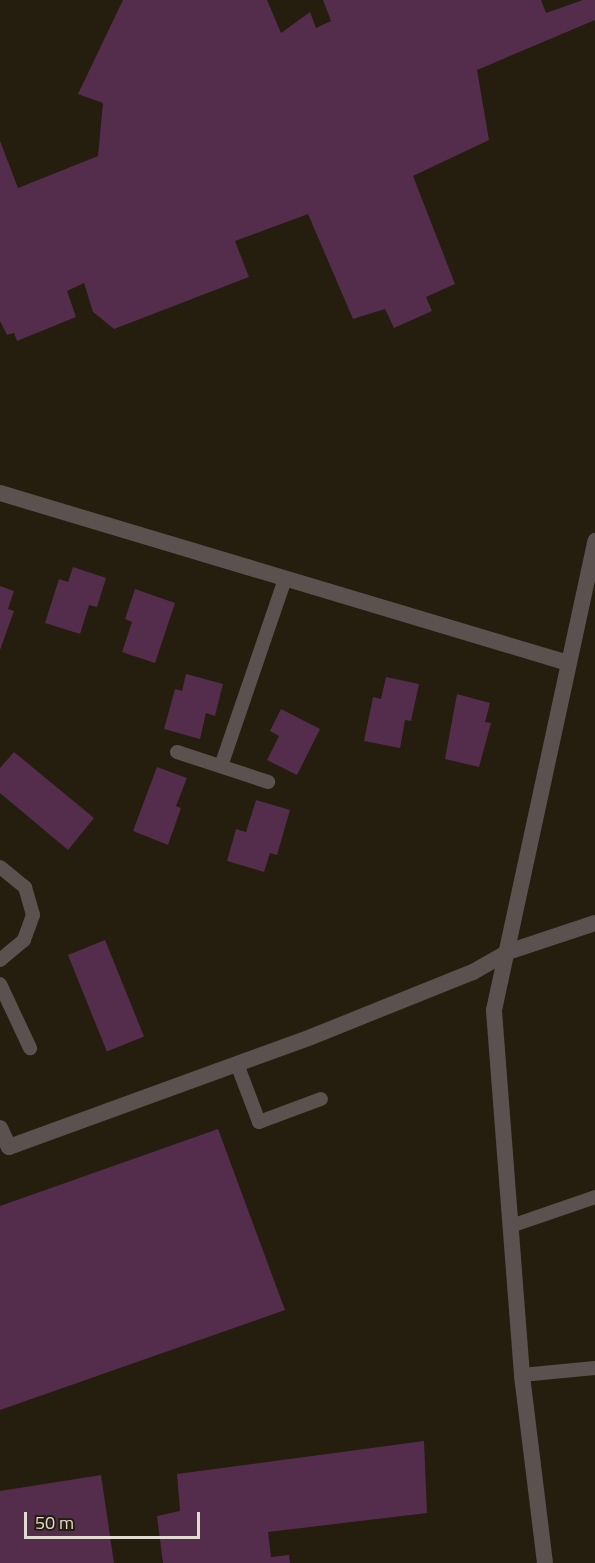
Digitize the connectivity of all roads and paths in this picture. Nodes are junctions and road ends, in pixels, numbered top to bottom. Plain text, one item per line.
1 (0, 493) edge
2 (595, 541) edge
3 (285, 579) junction
4 (568, 663) junction
5 (177, 752) dead end
6 (221, 766) junction
7 (268, 782) dead end
8 (0, 867) edge
9 (595, 923) edge
10 (508, 952) junction
11 (0, 960) edge
12 (0, 984) edge
13 (30, 1048) dead end
14 (237, 1064) junction
15 (321, 1099) dead end
16 (0, 1128) edge
17 (5, 1149) edge
18 (595, 1197) edge
19 (511, 1226) junction
20 (595, 1368) edge
21 (522, 1375) junction
22 (545, 1563) edge

1 - 3 street
2 - 4 street
3 - 4 street
3 - 6 lane
4 - 10 street
5 - 6 lane
6 - 7 lane
8 - 11 lane
9 - 10 street
10 - 14 street
10 - 19 street
12 - 13 lane
14 - 15 lane
14 - 17 street
16 - 17 street
18 - 19 lane
19 - 21 street
20 - 21 lane
21 - 22 street

